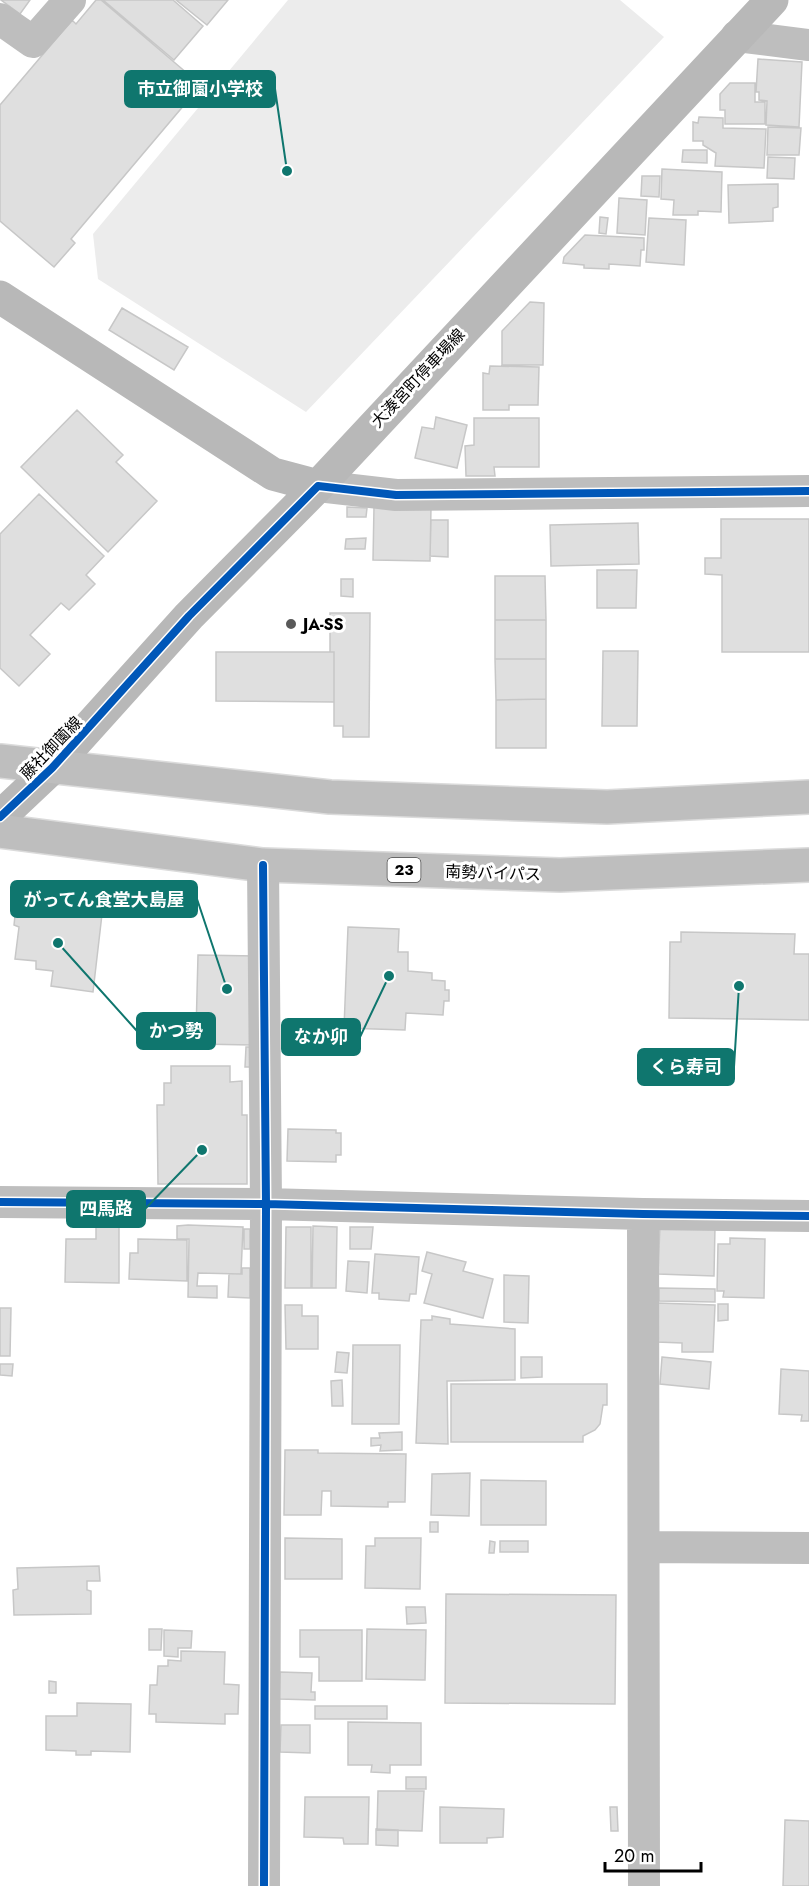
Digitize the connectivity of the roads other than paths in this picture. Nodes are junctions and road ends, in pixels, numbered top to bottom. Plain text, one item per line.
1 (70, 0) edge
2 (772, 0) edge
3 (0, 19) edge
4 (736, 36) junction
5 (809, 45) edge
6 (0, 297) edge
7 (318, 486) junction
8 (809, 491) edge
9 (95, 722) joint
10 (0, 761) edge
11 (52, 768) junction
12 (809, 797) edge
13 (0, 817) edge
14 (0, 831) edge
15 (263, 865) junction
16 (809, 865) edge
17 (0, 1202) edge
18 (266, 1204) junction
19 (643, 1214) junction
20 (809, 1216) edge
21 (644, 1546) junction
22 (809, 1548) edge
23 (264, 1886) edge
24 (644, 1886) edge

1 - 3 street
2 - 4 main road, 大湊宮町停車場線
4 - 5 street
4 - 7 main road, 大湊宮町停車場線
6 - 7 main road
7 - 8 street
7 - 9 main road, 大湊宮町停車場線
9 - 11 main road, 藤社御薗線
10 - 11 highway
11 - 12 highway
11 - 13 main road, 藤社御薗線
14 - 15 highway, 南勢バイパス / 23
15 - 16 highway, 南勢バイパス / 23
15 - 18 street
17 - 18 street
18 - 19 street
18 - 23 street
19 - 20 street
19 - 21 street
21 - 22 street
21 - 24 street

